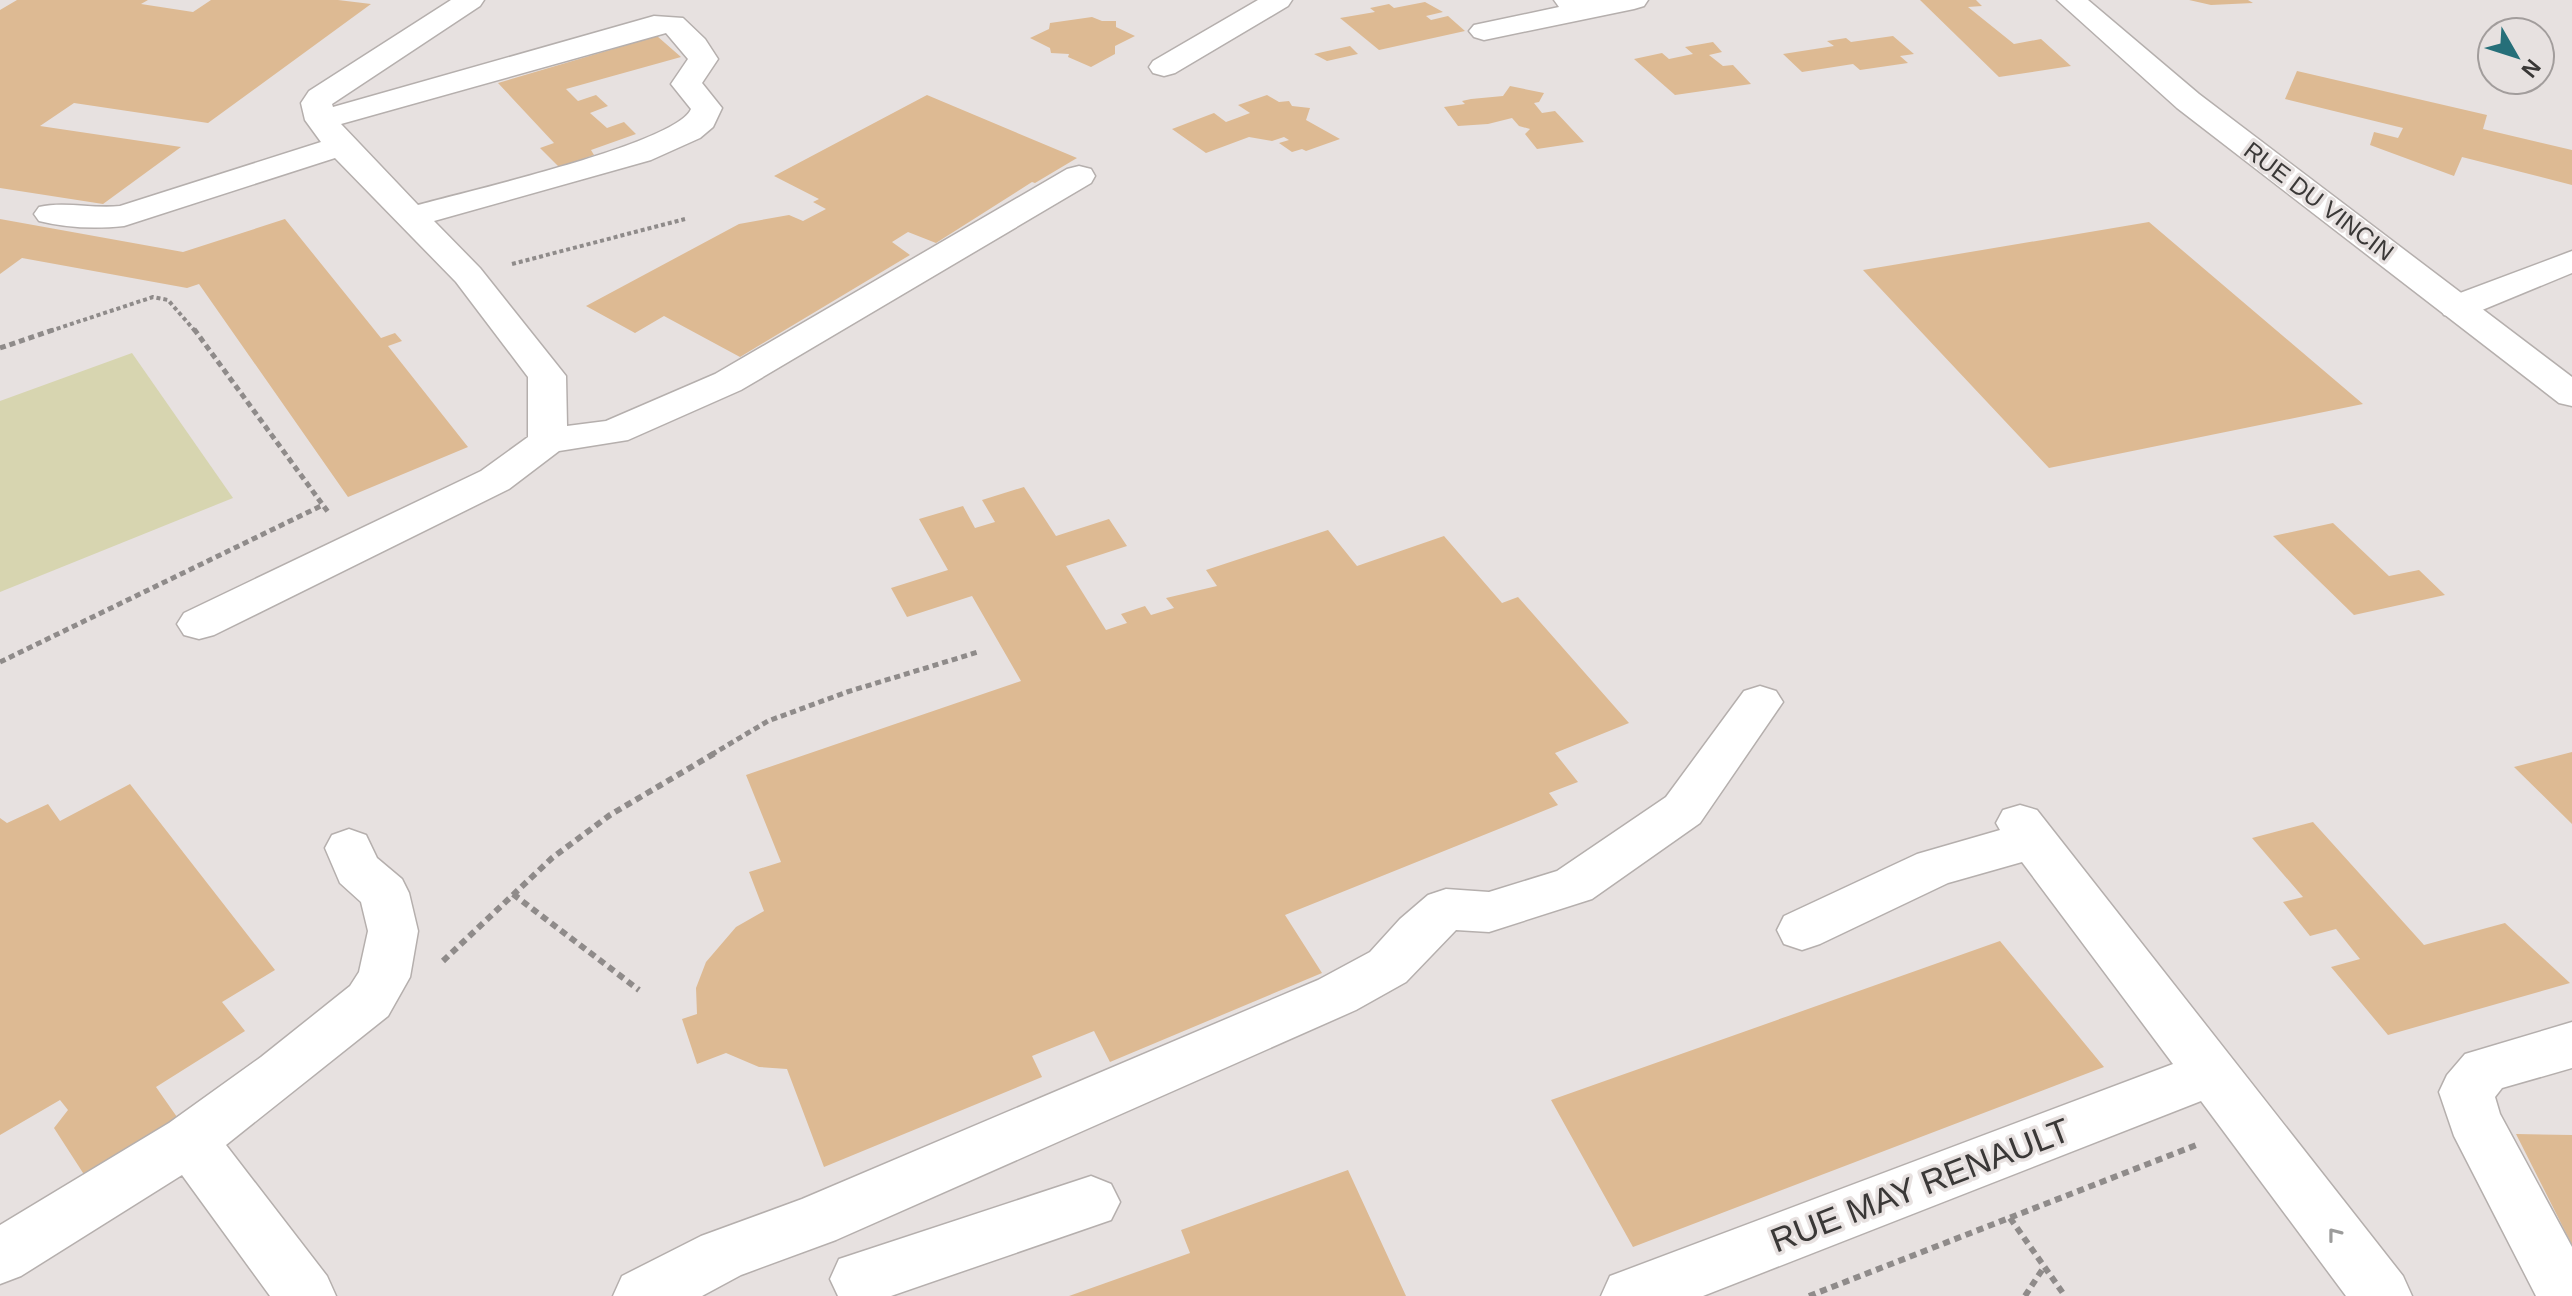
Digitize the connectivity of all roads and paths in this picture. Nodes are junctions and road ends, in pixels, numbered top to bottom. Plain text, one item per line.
1 (470, 0) edge
2 (1278, 0) edge
3 (1634, 0) edge
4 (2071, 0) edge
5 (1574, 5) edge
6 (674, 12) edge
7 (1484, 31) dead end
8 (1164, 67) dead end
9 (331, 133) junction
10 (1079, 176) dead end
11 (51, 214) dead end
12 (409, 218) junction
13 (685, 219) dead end
14 (2572, 261) edge
15 (468, 275) junction
16 (2457, 307) junction
17 (0, 348) edge
18 (2572, 395) edge
19 (548, 441) junction
20 (323, 505) junction
21 (355, 548) junction
22 (199, 624) dead end
23 (978, 652) dead end
24 (0, 662) edge
25 (1760, 702) dead end
26 (349, 848) dead end
27 (513, 894) junction
28 (1802, 930) dead end
29 (441, 963) dead end
30 (639, 990) dead end
31 (2572, 1045) edge
32 (2209, 1074) junction
33 (2249, 1125) junction
34 (189, 1140) junction
35 (1091, 1202) dead end
36 (2010, 1218) junction
37 (0, 1257) edge
38 (2044, 1267) junction
39 (860, 1279) dead end
40 (306, 1296) edge
41 (643, 1296) edge
42 (1631, 1296) edge
43 (1809, 1296) edge
44 (2025, 1296) edge
45 (2065, 1296) edge
46 (2382, 1296) edge
47 (2567, 1296) edge

1 - 9 street
2 - 8 street
3 - 5 street
4 - 16 street, RUE DU VINCIN
5 - 7 street
6 - 9 street
6 - 12 street
9 - 11 street
9 - 12 street
10 - 19 street
12 - 15 street
13 - 15 path
14 - 16 street
15 - 19 street
16 - 18 street, RUE DU VINCIN
17 - 20 path
19 - 21 street
20 - 21 path
20 - 24 path
21 - 22 street
23 - 27 path
25 - 41 street
26 - 34 street
27 - 29 path
27 - 30 path
28 - 32 street
31 - 47 street
32 - 33 street
32 - 42 street, RUE MAY RENAULT
33 - 36 path
46 -> 33 street
34 - 37 street
34 - 40 street
35 - 39 street
36 - 38 path
36 - 43 path
38 - 44 path
38 - 45 path

